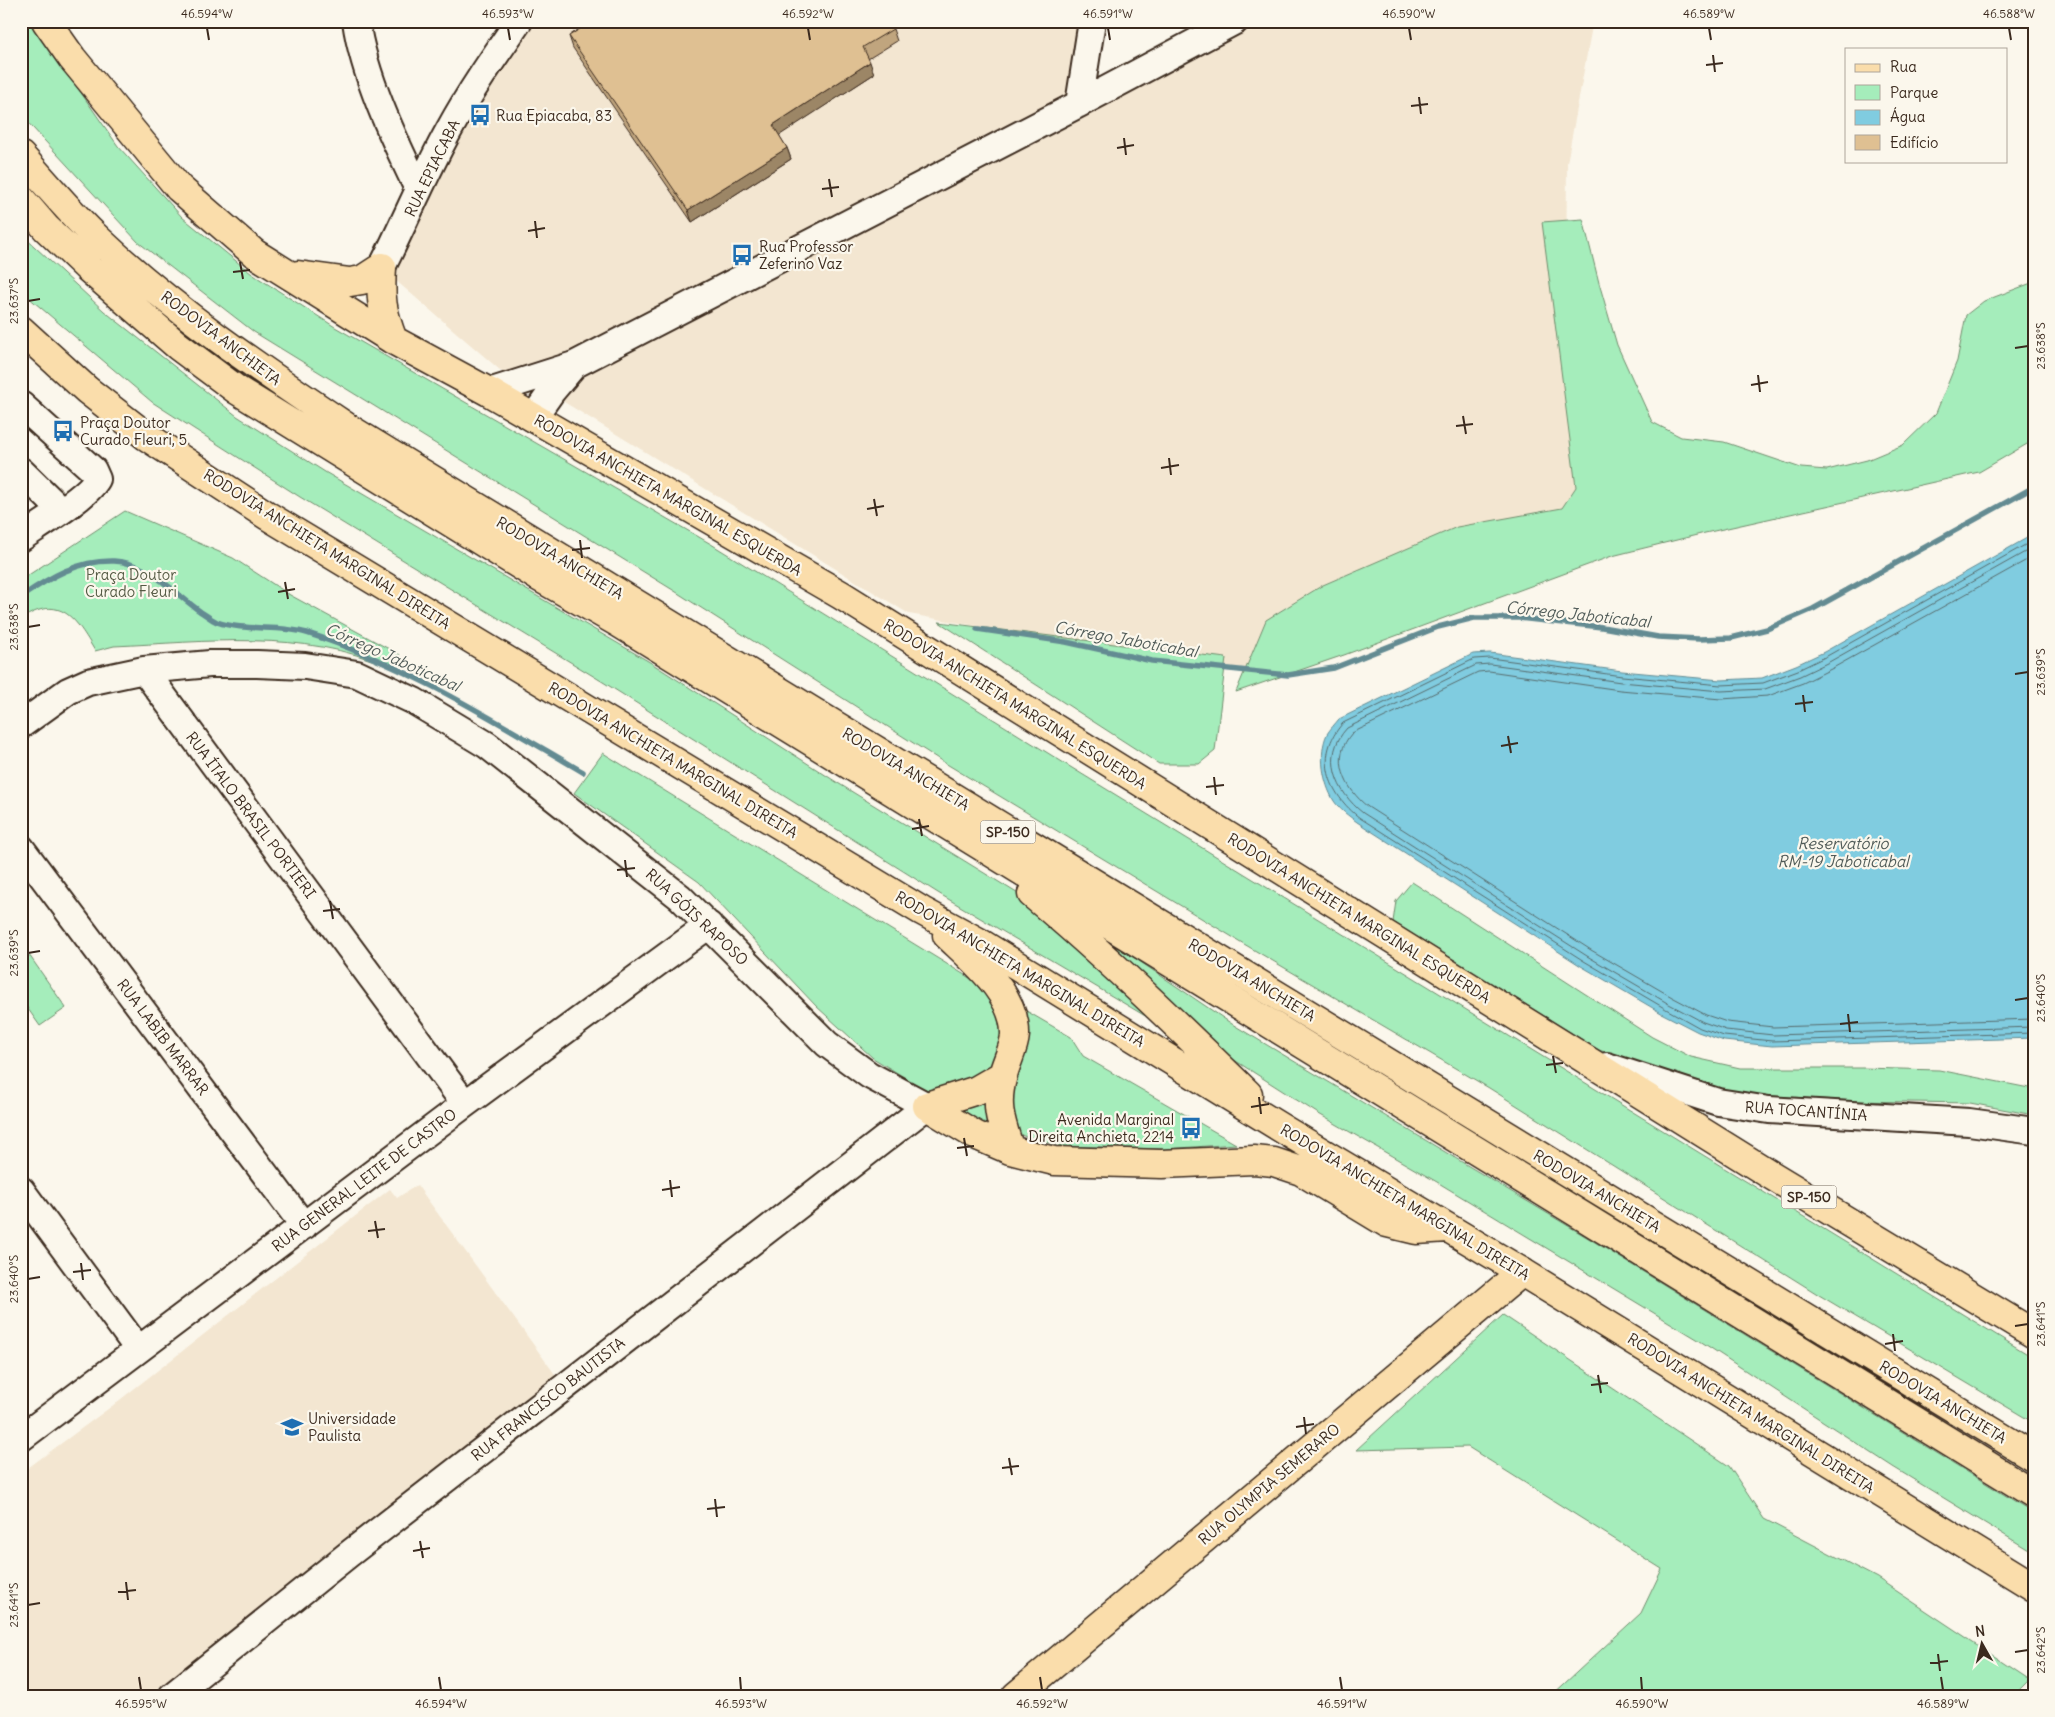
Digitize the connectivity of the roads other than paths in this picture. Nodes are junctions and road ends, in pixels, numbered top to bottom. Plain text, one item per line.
1 (46, 21) edge
2 (356, 21) edge
3 (519, 21) edge
4 (1092, 21) edge
5 (1235, 21) edge
6 (1079, 104) junction
7 (21, 156) edge
8 (418, 189) junction
9 (21, 199) edge
10 (382, 267) junction
11 (291, 274) junction
12 (21, 330) edge
13 (393, 340) junction
14 (574, 365) junction
15 (489, 392) junction
16 (21, 405) edge
17 (533, 418) junction
18 (21, 471) edge
19 (61, 510) junction
20 (21, 538) edge
21 (144, 670) junction
22 (21, 725) edge
23 (956, 830) junction
24 (21, 848) edge
25 (922, 911) junction
26 (709, 925) junction
27 (1585, 1059) junction
28 (1003, 1075) junction
29 (465, 1104) junction
30 (927, 1106) junction
31 (1286, 1131) junction
32 (2034, 1131) edge
33 (1010, 1150) junction
34 (21, 1190) edge
35 (304, 1226) junction
36 (1448, 1228) junction
37 (1522, 1272) junction
38 (2034, 1334) edge
39 (138, 1350) junction
40 (21, 1438) edge
41 (2034, 1457) edge
42 (2034, 1494) edge
43 (2034, 1587) edge
44 (172, 1696) edge
45 (1016, 1696) edge

1 - 11 main road, RODOVIA ANCHIETA MARGINAL ESQUERDA / SP-150
2 - 8 street
3 - 8 street, RUA EPIACABA
4 - 6 street
5 - 6 street
6 - 14 street
7 - 41 main road, RODOVIA ANCHIETA / SP-150
8 - 10 street, RUA EPIACABA
9 - 23 main road, RODOVIA ANCHIETA / SP-150
10 - 11 main road
10 - 13 main road
11 - 13 main road, RODOVIA ANCHIETA MARGINAL ESQUERDA / SP-150
12 - 25 main road, RODOVIA ANCHIETA MARGINAL DIREITA
13 - 15 main road, RODOVIA ANCHIETA MARGINAL ESQUERDA / SP-150
14 - 15 street
14 - 17 street
15 - 17 main road, RODOVIA ANCHIETA MARGINAL ESQUERDA / SP-150
16 - 19 street
17 - 27 main road, RODOVIA ANCHIETA MARGINAL ESQUERDA / SP-150
18 - 19 street
19 - 20 street
21 - 22 street, RUA GÓIS RAPOSO
21 - 26 street, RUA GÓIS RAPOSO
21 - 29 street, RUA ÍTALO BRASIL PORTIERI
23 - 31 main road
23 - 42 main road, RODOVIA ANCHIETA / SP-150
24 - 35 street, RUA LABIB MARRAR
25 - 28 main road
25 - 31 main road, RODOVIA ANCHIETA MARGINAL DIREITA
26 - 29 street, RUA GENERAL LEITE DE CASTRO
26 - 30 street, RUA GÓIS RAPOSO
27 - 32 street, RUA TOCANTÍNIA
27 - 38 main road, RODOVIA ANCHIETA MARGINAL ESQUERDA / SP-150
28 - 30 main road
28 - 33 main road
29 - 35 street, RUA GENERAL LEITE DE CASTRO
30 - 33 main road
30 - 44 street, RUA FRANCISCO BAUTISTA
31 - 36 main road, RODOVIA ANCHIETA MARGINAL DIREITA
33 - 36 main road
34 - 39 street
35 - 39 street, RUA GENERAL LEITE DE CASTRO
36 - 37 main road, RODOVIA ANCHIETA MARGINAL DIREITA
37 - 43 main road, RODOVIA ANCHIETA MARGINAL DIREITA
37 - 45 main road, RUA OLYMPIA SEMERARO
39 - 40 street, RUA GENERAL LEITE DE CASTRO

